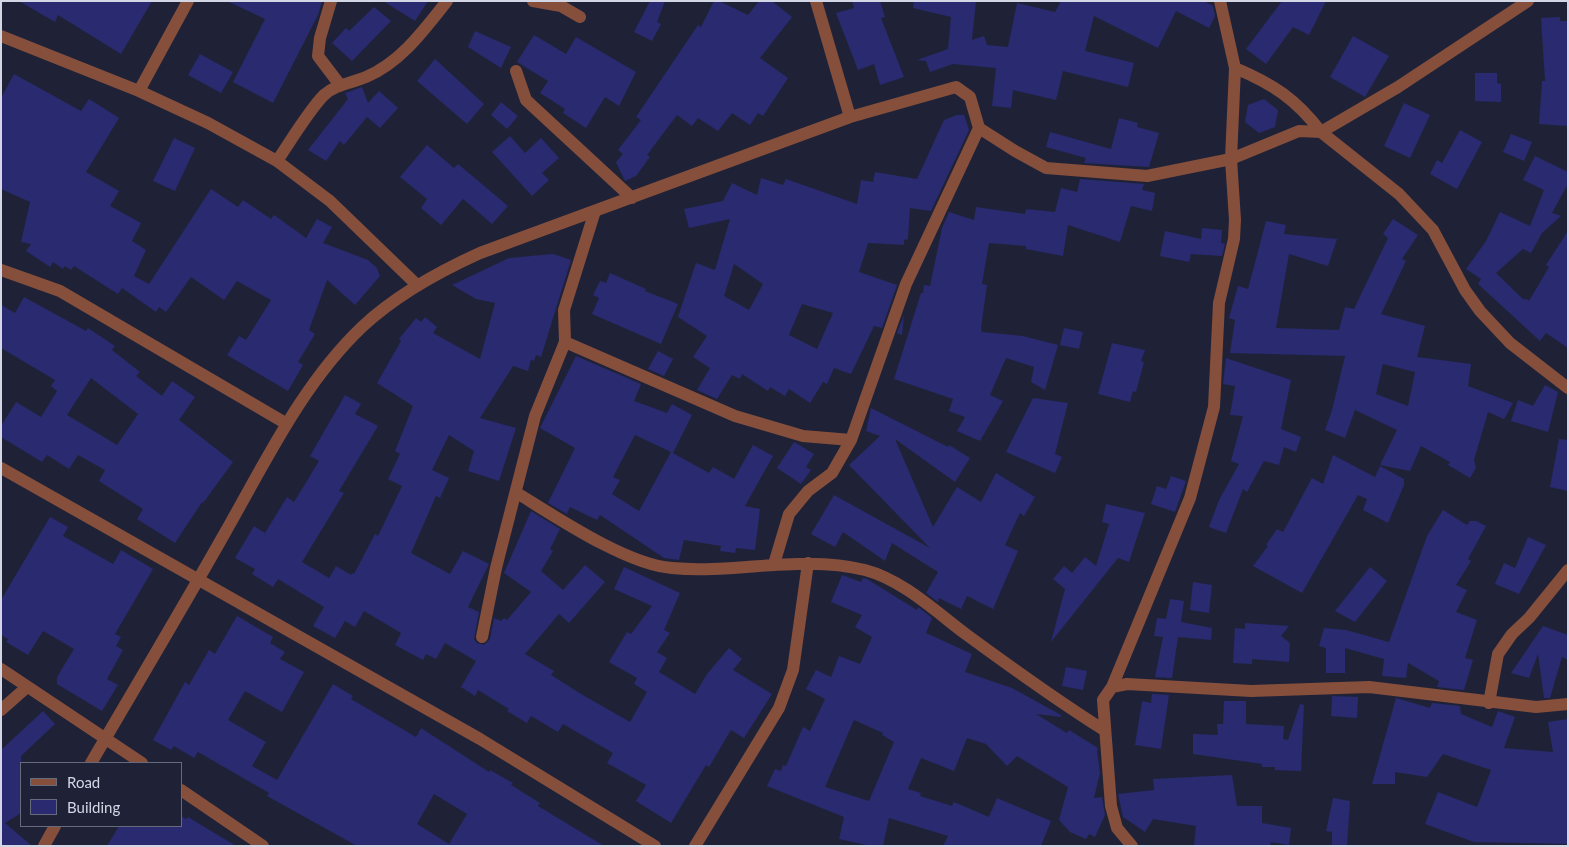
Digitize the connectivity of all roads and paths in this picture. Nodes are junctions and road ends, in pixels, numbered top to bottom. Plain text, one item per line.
1 (188, 1) edge
2 (331, 1) edge
3 (446, 1) edge
4 (533, 1) edge
5 (816, 1) edge
6 (1220, 1) edge
7 (1528, 1) edge
8 (580, 17) dead end
9 (1, 36) edge
10 (1235, 68) junction
11 (516, 71) dead end
12 (340, 85) junction
13 (139, 91) junction
14 (850, 117) junction
15 (979, 128) junction
16 (1321, 132) junction
17 (1231, 159) junction
18 (277, 161) junction
19 (632, 198) junction
20 (595, 211) junction
21 (1, 270) edge
22 (417, 285) junction
23 (566, 342) junction
24 (1568, 388) edge
25 (287, 424) junction
26 (851, 440) junction
27 (1, 468) edge
28 (517, 493) junction
29 (808, 563) junction
30 (774, 564) junction
31 (1568, 570) edge
32 (198, 580) junction
33 (482, 637) dead end
34 (1, 669) edge
35 (27, 687) junction
36 (1112, 687) junction
37 (1488, 703) junction
38 (1568, 704) edge
39 (1, 710) edge
40 (1104, 730) junction
41 (106, 738) junction
42 (92, 762) edge
43 (141, 762) edge
44 (182, 791) edge
45 (55, 827) edge
46 (44, 846) edge
47 (263, 846) edge
48 (655, 846) edge
49 (695, 846) edge
50 (1132, 846) edge

1 - 13 street
2 - 12 street
3 - 12 street
4 - 8 street
5 - 14 street
6 - 10 street
7 - 16 street
9 - 13 street
10 - 16 street
10 - 17 street
11 - 19 street
12 - 18 street
13 - 18 street
14 - 15 street
14 - 19 street
15 - 17 street
15 - 26 street
16 - 17 street
16 - 24 street
17 - 36 street
18 - 22 street
19 - 20 street
20 - 22 street
20 - 23 street
21 - 25 street
22 - 25 street
23 - 26 street
23 - 28 street
25 - 32 street
26 - 30 street
27 - 32 street
28 - 30 street
28 - 33 street
29 - 30 street
29 - 40 street
29 - 49 street
31 - 37 street
32 - 41 street
32 - 48 street
34 - 35 street
35 - 39 street
35 - 41 street
36 - 37 street
36 - 40 street
37 - 38 street
40 - 50 street
41 - 42 street
41 - 43 street
44 - 47 street
45 - 46 street

